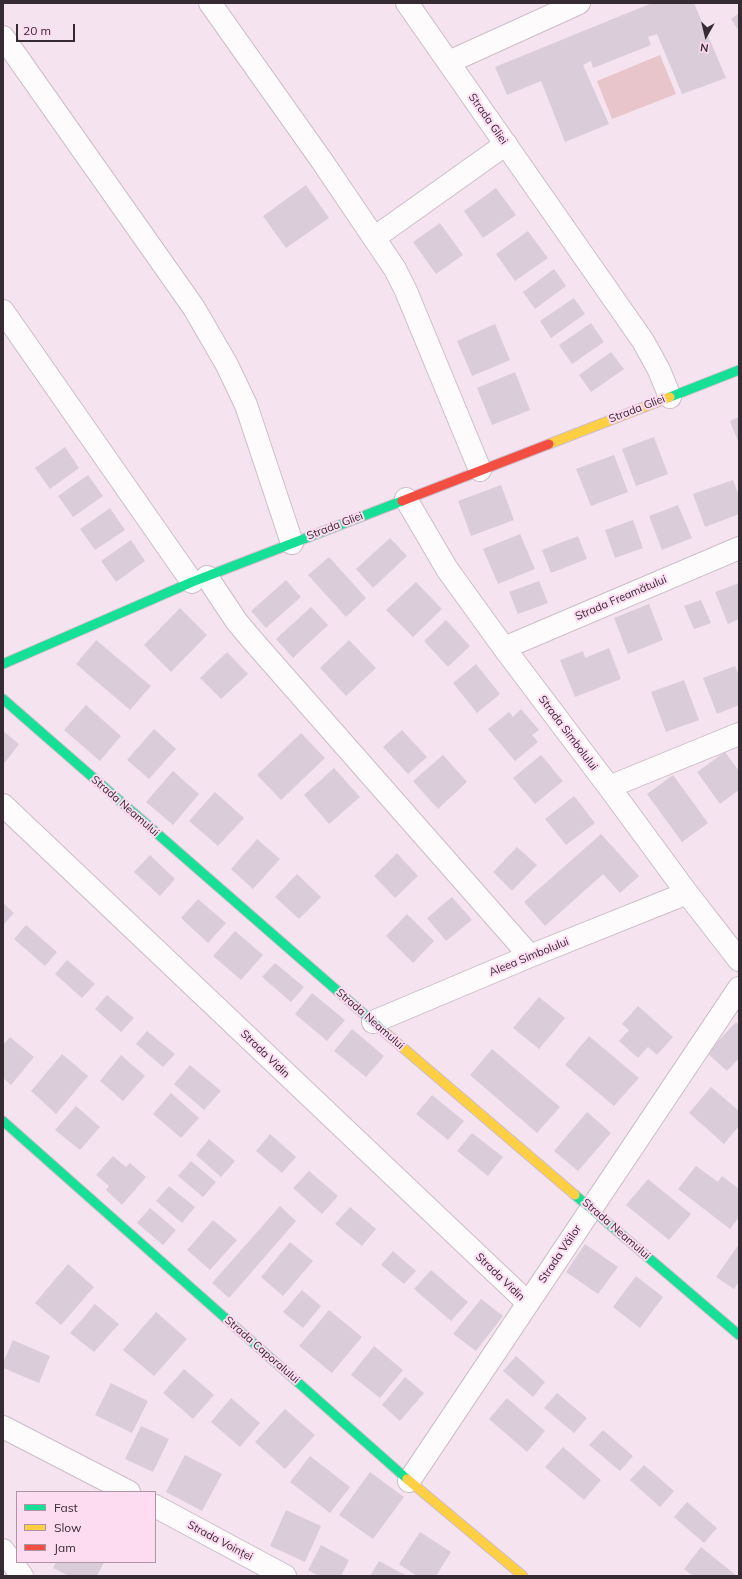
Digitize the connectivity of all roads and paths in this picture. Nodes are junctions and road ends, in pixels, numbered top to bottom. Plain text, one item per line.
1 (210, 3) edge
2 (407, 3) edge
3 (579, 3) edge
4 (3, 37) edge
5 (449, 62) junction
6 (506, 144) junction
7 (374, 238) junction
8 (3, 311) edge
9 (739, 370) edge
10 (670, 397) junction
11 (480, 470) junction
12 (406, 499) junction
13 (292, 543) junction
14 (739, 548) edge
15 (200, 580) junction
16 (504, 648) junction
17 (3, 664) edge
18 (3, 699) edge
19 (739, 734) edge
20 (609, 787) junction
21 (3, 804) edge
22 (686, 893) junction
23 (530, 956) junction
24 (739, 960) edge
25 (739, 988) edge
26 (373, 1022) junction
27 (3, 1121) edge
28 (591, 1208) junction
29 (528, 1303) junction
30 (739, 1335) edge
31 (3, 1427) edge
32 (409, 1481) junction
33 (127, 1491) edge
34 (156, 1507) edge
35 (3, 1550) edge
36 (22, 1576) edge
37 (285, 1576) edge
38 (523, 1576) edge

1 - 7 street
2 - 5 street, Strada Gliei
3 - 5 street
4 - 13 street
5 - 6 street, Strada Gliei
6 - 7 street
6 - 10 street, Strada Gliei
7 - 11 street
8 - 15 street
9 - 10 street, Strada Gliei
10 - 11 street, Strada Gliei
11 - 12 street, Strada Gliei
12 - 13 street, Strada Gliei
12 - 16 street, Strada Simbolului
13 - 15 street, Strada Gliei
14 - 16 street, Strada Freamătului
15 - 17 street, Strada Gliei
15 - 23 street
16 - 20 street, Strada Simbolului
18 - 26 street, Strada Neamului
19 - 20 street
20 - 22 street, Strada Simbolului
21 - 29 street, Strada Vidin
22 - 23 street, Aleea Simbolului
22 - 24 street, Strada Simbolului
23 - 26 street, Aleea Simbolului
25 - 28 street, Strada Văilor
26 - 28 street, Strada Neamului
27 - 32 street, Strada Caporalului
28 - 29 street, Strada Văilor
28 - 30 street, Strada Neamului
29 - 32 street, Strada Văilor
31 - 33 street
32 - 38 street, Strada Caporalului
34 - 37 street, Strada Voinței
35 - 36 street

